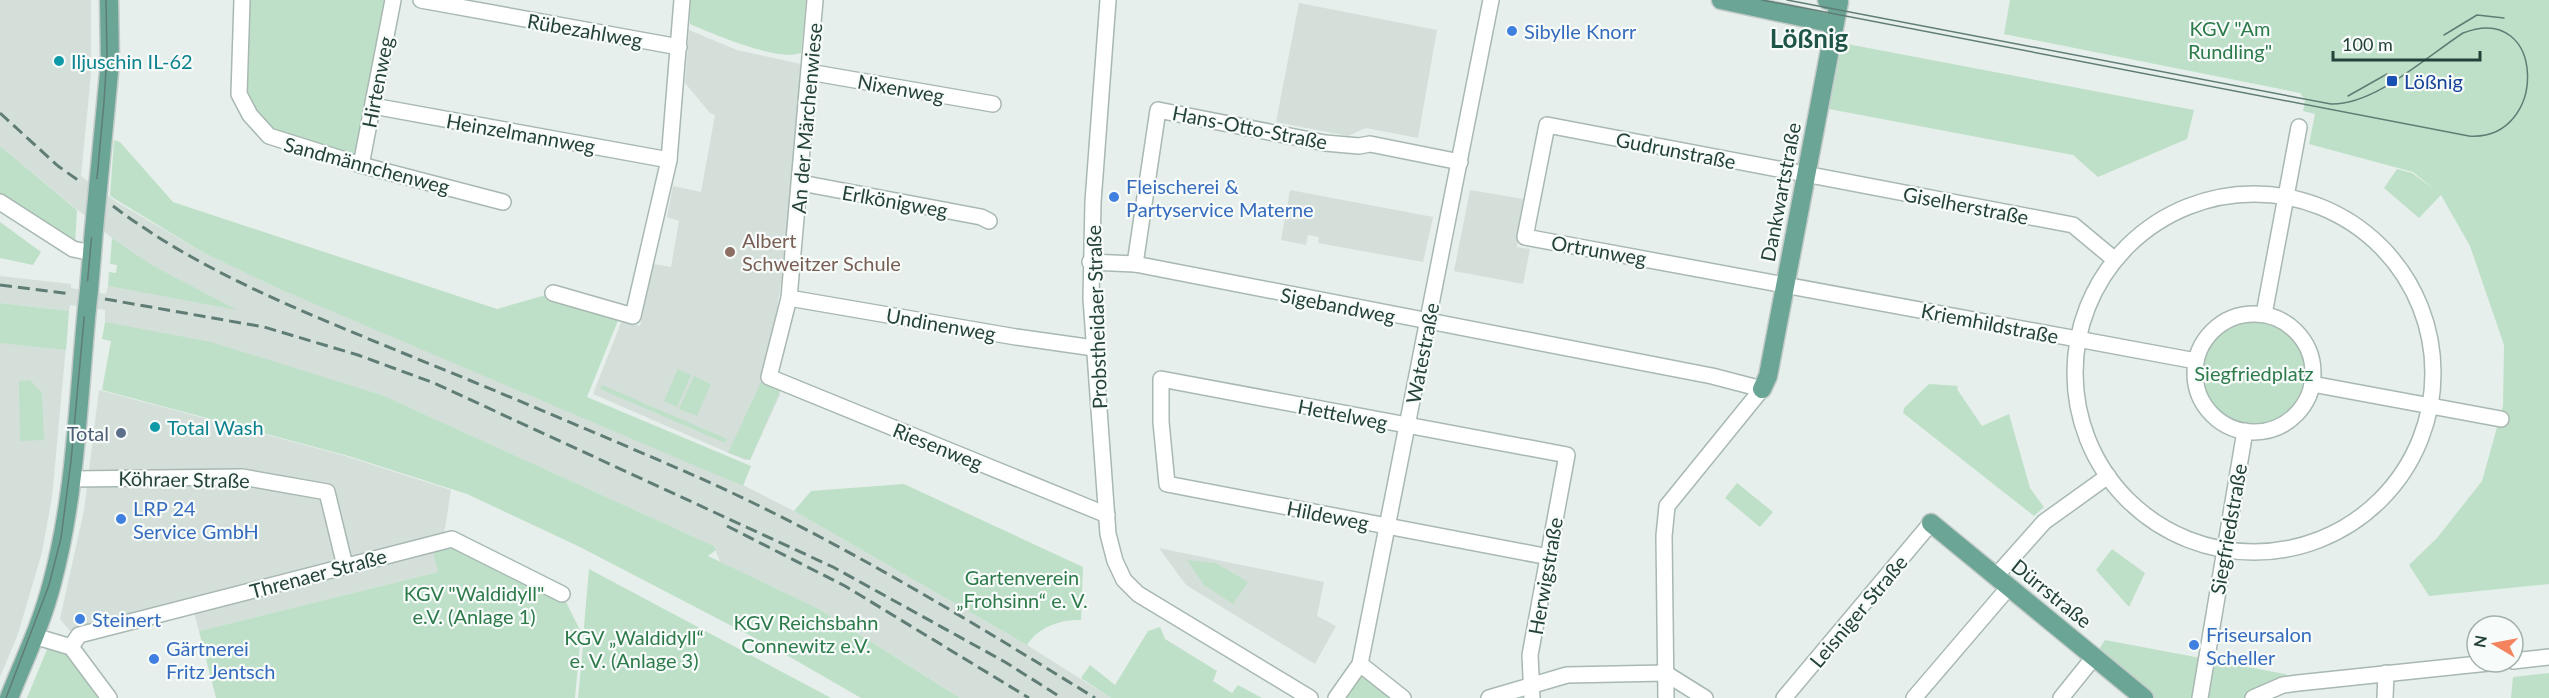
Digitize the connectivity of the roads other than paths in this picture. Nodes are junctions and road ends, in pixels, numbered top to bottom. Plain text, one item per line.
1 (109, 0) edge
2 (243, 0) edge
3 (393, 0) edge
4 (421, 0) edge
5 (682, 0) edge
6 (815, 0) edge
7 (1107, 0) edge
8 (1491, 0) edge
9 (1721, 0) edge
10 (1833, 1) edge
11 (1834, 24) junction
12 (679, 47) junction
13 (809, 72) junction
14 (993, 104) dead end
15 (373, 106) junction
16 (1547, 125) joint
17 (2299, 128) dead end
18 (669, 160) junction
19 (1460, 162) junction
20 (361, 165) junction
21 (1806, 175) junction
22 (801, 183) junction
23 (2286, 196) junction
24 (0, 202) edge
25 (503, 202) dead end
26 (989, 221) dead end
27 (92, 253) junction
28 (2115, 260) junction
29 (1090, 262) junction
30 (1135, 264) junction
31 (1785, 284) junction
32 (553, 293) dead end
33 (789, 298) junction
34 (2264, 314) junction
35 (1427, 323) junction
36 (2078, 339) junction
37 (1094, 348) junction
38 (2196, 361) junction
39 (769, 377) joint
40 (2312, 384) junction
41 (1762, 389) junction
42 (2429, 406) junction
43 (2501, 420) dead end
44 (1161, 422) joint
45 (1408, 426) junction
46 (2245, 431) junction
47 (1567, 455) joint
48 (2108, 477) junction
49 (72, 479) junction
50 (1107, 515) junction
51 (1931, 523) joint
52 (1388, 527) junction
53 (2224, 549) junction
54 (1549, 557) junction
55 (345, 566) junction
56 (2003, 581) junction
57 (562, 594) dead end
58 (34, 636) junction
59 (71, 647) junction
60 (2094, 657) junction
61 (2549, 657) edge
62 (2525, 659) edge
63 (1360, 664) junction
64 (2465, 665) edge
65 (1665, 673) junction
66 (2386, 673) junction
67 (1531, 692) edge
68 (9, 698) edge
69 (109, 698) edge
70 (1310, 698) edge
71 (1336, 698) edge
72 (1404, 698) edge
73 (1489, 698) edge
74 (1666, 698) edge
75 (1705, 698) edge
76 (1784, 698) edge
77 (1914, 698) edge
78 (2061, 698) edge
79 (2144, 698) edge
80 (2200, 698) edge
81 (2253, 698) edge
82 (2385, 698) edge

1 - 27 main road, bridge
2 - 20 street, Sandmännchenweg
3 - 15 street, Hirtenweg
4 - 12 street, Rübezahlweg
5 - 12 street
6 - 13 street, An der Märchenwiese
7 - 29 street, Probstheidaer Straße
8 - 19 street, Watestraße
9 - 11 main road
10 - 11 main road, Dankwartstraße
11 - 21 main road, Dankwartstraße
12 - 18 street
13 - 14 street, Nixenweg
13 - 22 street, An der Märchenwiese
15 - 18 street, Heinzelmannweg
15 - 20 street, Hirtenweg
16 - 21 street, Gudrunstraße
16 - 31 street, Ortrunweg
17 - 23 street
18 - 32 street
19 - 30 street, Hans-Otto-Straße
19 - 35 street, Watestraße
20 - 25 street, Sandmännchenweg
21 - 28 street, Giselherstraße
21 - 31 main road, Dankwartstraße
22 - 26 street, Erlkönigweg
22 - 33 street, An der Märchenwiese
23 - 28 street
23 - 34 street
23 - 42 street
24 - 27 street
27 - 49 main road
28 - 36 street
29 - 30 street, Sigebandweg
29 - 37 street, Probstheidaer Straße
30 - 35 street, Sigebandweg
31 - 36 street, Kriemhildstraße
31 - 41 main road, Dankwartstraße
33 - 37 street, Undinenweg
33 - 39 street, An der Märchenwiese
34 - 38 street
34 - 40 street
35 - 41 street, Sigebandweg
35 - 45 street, Watestraße
36 - 38 street, Kriemhildstraße
36 - 48 street
37 - 50 street, Probstheidaer Straße
38 - 46 street
39 - 50 street, Riesenweg
40 - 42 street
40 - 46 street
41 - 65 street
42 - 43 street
42 - 53 street
44 - 45 street, Hettelweg
44 - 52 street, Hildeweg
45 - 47 street, Hettelweg
45 - 52 street, Watestraße
46 - 53 street, Siegfriedstraße
47 - 54 street, Herwigstraße
48 - 53 street
48 - 56 street
49 - 55 street, Köhraer Straße
49 - 58 main road
50 - 70 street, Probstheidaer Straße
51 - 56 main road, Dürrstraße
51 - 76 street, Leisniger Straße
52 - 54 street, Hildeweg
52 - 63 street, Watestraße
53 - 80 street, Siegfriedstraße
54 - 67 street, Herwigstraße
55 - 57 street, Threnaer Straße
55 - 59 street, Threnaer Straße
56 - 60 main road, Dürrstraße
56 - 77 street
58 - 59 street
58 - 68 main road
59 - 69 street
60 - 78 street
60 - 79 main road, Dürrstraße
61 - 62 street
63 - 71 street, Watestraße
63 - 72 street
64 - 66 street
65 - 67 street
65 - 74 street
65 - 75 street
66 - 81 street
66 - 82 street
67 - 73 street

